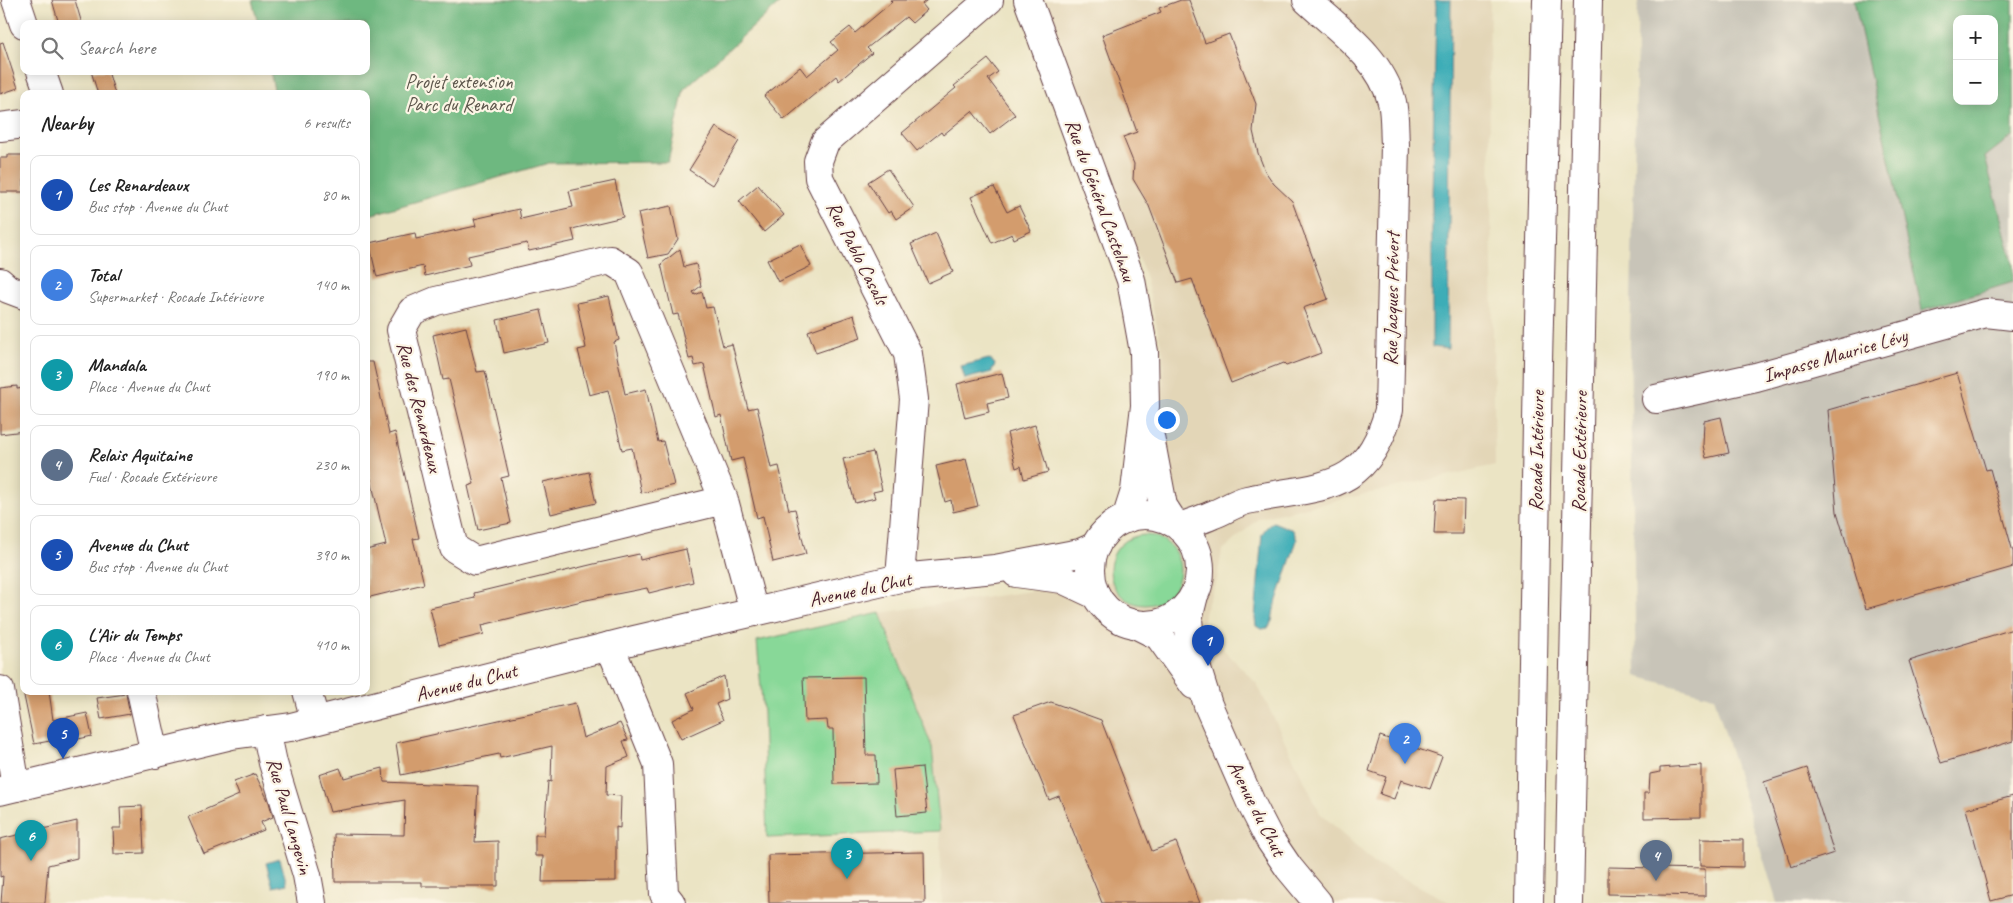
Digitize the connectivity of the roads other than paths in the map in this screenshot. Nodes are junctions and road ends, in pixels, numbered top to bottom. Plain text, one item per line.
1 (16, 0) edge
2 (989, 0) edge
3 (1028, 0) edge
4 (1307, 0) edge
5 (1547, 0) edge
6 (1588, 0) edge
7 (23, 20) edge
8 (42, 75) edge
9 (48, 90) edge
10 (20, 124) edge
11 (0, 127) edge
12 (0, 282) edge
13 (20, 294) edge
14 (2013, 316) edge
15 (1656, 399) dead end
16 (1145, 406) junction
17 (724, 500) junction
18 (1214, 515) junction
19 (1126, 519) junction
20 (1177, 525) junction
21 (1096, 546) junction
22 (1199, 556) junction
23 (994, 569) junction
24 (900, 578) junction
25 (1096, 595) junction
26 (1192, 599) junction
27 (754, 612) junction
28 (1135, 624) junction
29 (610, 646) junction
30 (0, 690) edge
31 (142, 695) edge
32 (308, 695) edge
33 (1208, 705) junction
34 (315, 720) junction
35 (266, 730) junction
36 (155, 754) junction
37 (8, 789) edge
38 (312, 903) edge
39 (671, 903) edge
40 (1318, 903) edge
41 (1529, 903) edge
42 (1569, 903) edge

1 - 7 main road
2 - 24 main road, Rue Pablo Casals
3 - 16 main road, Rue du Général Castelnau
4 - 18 main road, Rue Jacques Prévert
5 - 41 main road, Rocade Intérieure
6 - 42 main road, Rocade Extérieure
8 - 9 main road
10 - 11 main road
12 - 13 main road
14 - 15 main road, Impasse Maurice Lévy
16 - 19 main road, Rue du Général Castelnau
16 - 20 main road, Rue du Général Castelnau
17 - 17 main road, Rue des Renardeaux
17 - 27 main road, Rue des Renardeaux
18 - 20 main road, Rue Jacques Prévert
18 - 22 main road
19 - 20 main road
19 - 21 main road
20 - 22 main road
21 - 23 main road, Avenue du Chut
21 - 25 main road
22 - 26 main road
23 - 24 main road, Avenue du Chut
23 - 25 main road, Avenue du Chut
24 - 27 main road, Avenue du Chut
25 - 28 main road
26 - 28 main road
26 - 33 main road, Avenue du Chut
27 - 29 main road, Avenue du Chut
28 - 33 main road, Avenue du Chut
29 - 34 main road, Avenue du Chut
29 - 39 main road
30 - 37 main road
31 - 36 main road
32 - 34 main road
33 - 40 main road, Avenue du Chut
34 - 35 main road, Avenue du Chut
35 - 36 main road, Avenue du Chut
35 - 38 main road, Rue Paul Langevin
36 - 37 main road, Avenue du Chut

